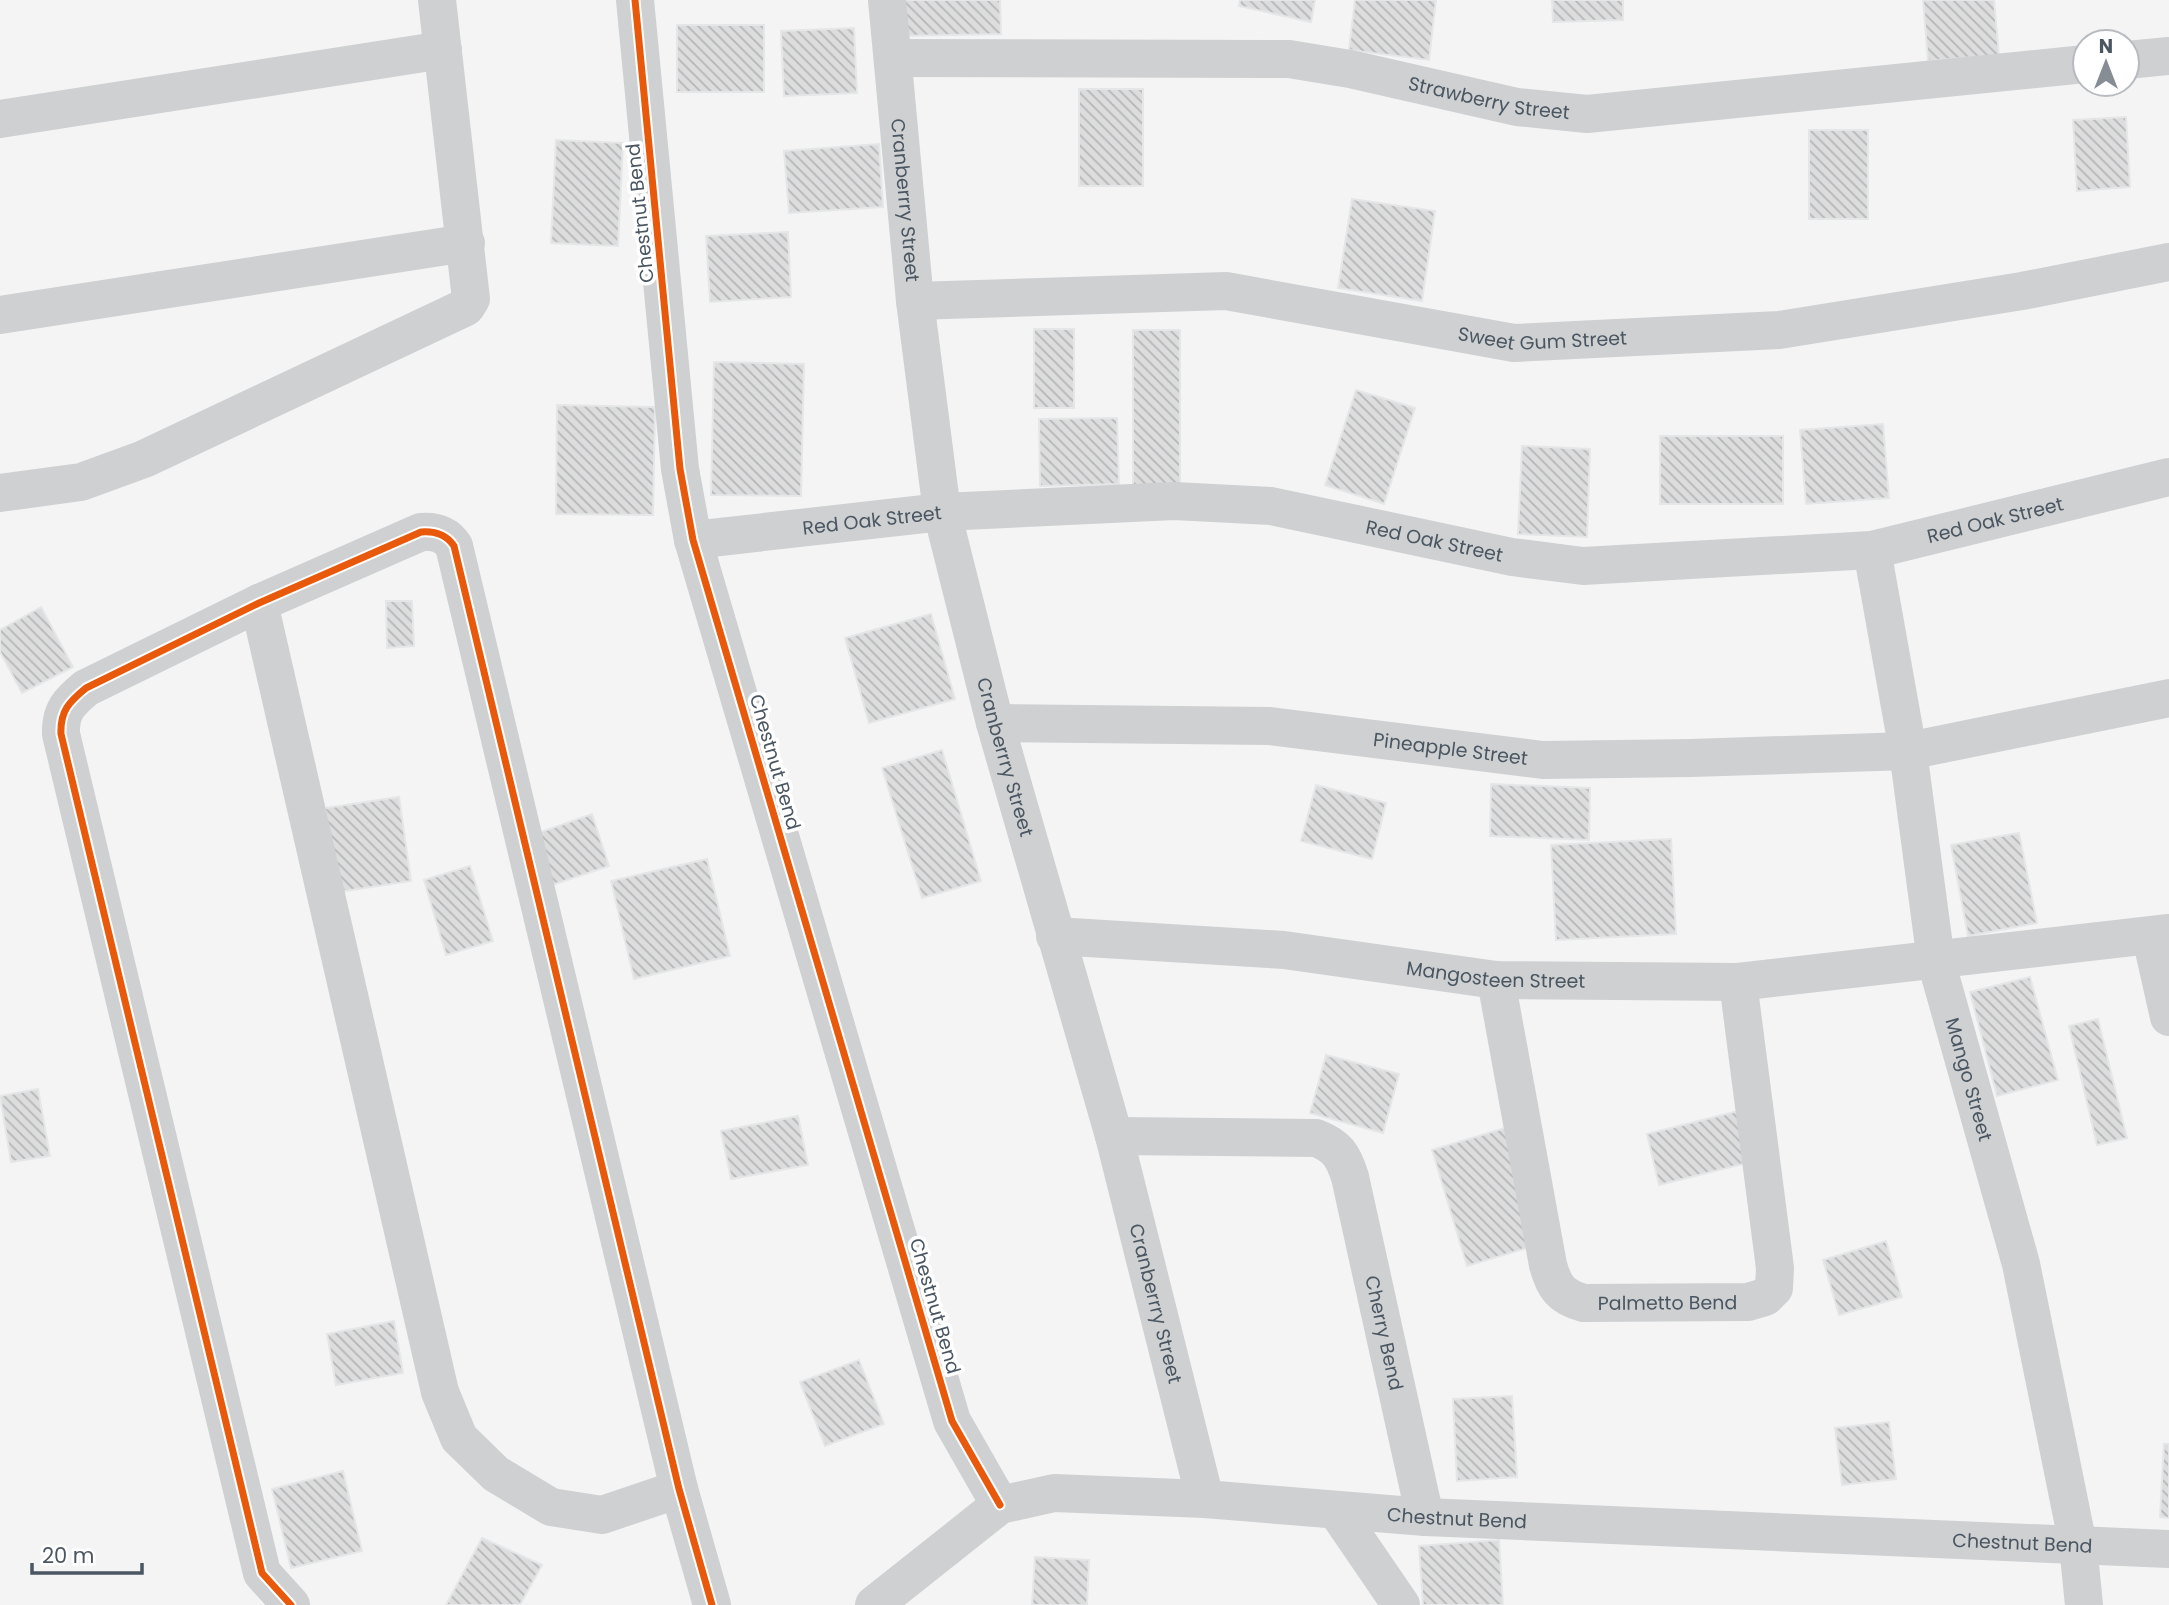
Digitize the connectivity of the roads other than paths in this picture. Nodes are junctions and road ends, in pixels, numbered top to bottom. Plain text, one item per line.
1 (437, 0) edge
2 (635, 0) edge
3 (887, 0) edge
4 (443, 50) junction
5 (2169, 56) edge
6 (893, 58) junction
7 (2141, 59) edge
8 (2071, 65) edge
9 (0, 119) edge
10 (466, 243) junction
11 (2169, 262) edge
12 (915, 301) junction
13 (0, 315) edge
14 (2169, 477) edge
15 (0, 493) edge
16 (942, 512) junction
17 (693, 540) junction
18 (1872, 550) junction
19 (259, 603) junction
20 (2169, 698) edge
21 (995, 723) junction
22 (1908, 751) junction
23 (2160, 935) edge
24 (1055, 936) junction
25 (1936, 961) junction
26 (1496, 980) junction
27 (1738, 982) junction
28 (2169, 1017) edge
29 (1114, 1136) junction
30 (679, 1489) junction
31 (1205, 1499) junction
32 (1000, 1505) junction
33 (1336, 1510) junction
34 (1425, 1517) junction
35 (2078, 1545) junction
36 (2169, 1549) edge
37 (291, 1605) edge
38 (712, 1605) edge
39 (874, 1605) edge
40 (1401, 1605) edge
41 (2084, 1605) edge

1 - 4 street
2 - 17 street, Chestnut Bend
3 - 6 street, Cranberrry Street
4 - 9 street
4 - 10 street
5 - 7 street
6 - 8 street, Strawberry Street
6 - 12 street, Cranberrry Street
10 - 13 street
10 - 15 street
11 - 12 street, Sweet Gum Street
12 - 16 street, Cranberrry Street
14 - 18 street, Red Oak Street
16 - 17 street, Red Oak Street
16 - 18 street, Red Oak Street
16 - 21 street, Cranberrry Street
17 - 32 street, Chestnut Bend
18 - 22 street, Mango Street
19 - 30 street
19 - 30 street
19 - 37 street
20 - 22 street, Pineapple Street
21 - 22 street, Pineapple Street
21 - 24 street, Cranberrry Street
22 - 25 street, Mango Street
23 - 25 street, Mangosteen Street
23 - 28 street
24 - 26 street, Mangosteen Street
24 - 29 street, Cranberrry Street
25 - 27 street, Mangosteen Street
25 - 35 street, Mango Street
26 - 27 street, Mangosteen Street
26 - 27 street, Palmetto Bend
29 - 31 street, Cranberrry Street
29 - 34 street, Cherry Bend
30 - 38 street
31 - 32 street, Chestnut Bend
31 - 33 street, Chestnut Bend
32 - 39 street
33 - 34 street, Chestnut Bend
33 - 40 street
34 - 35 street, Chestnut Bend
35 - 36 street, Chestnut Bend
35 - 41 street, Mango Street

